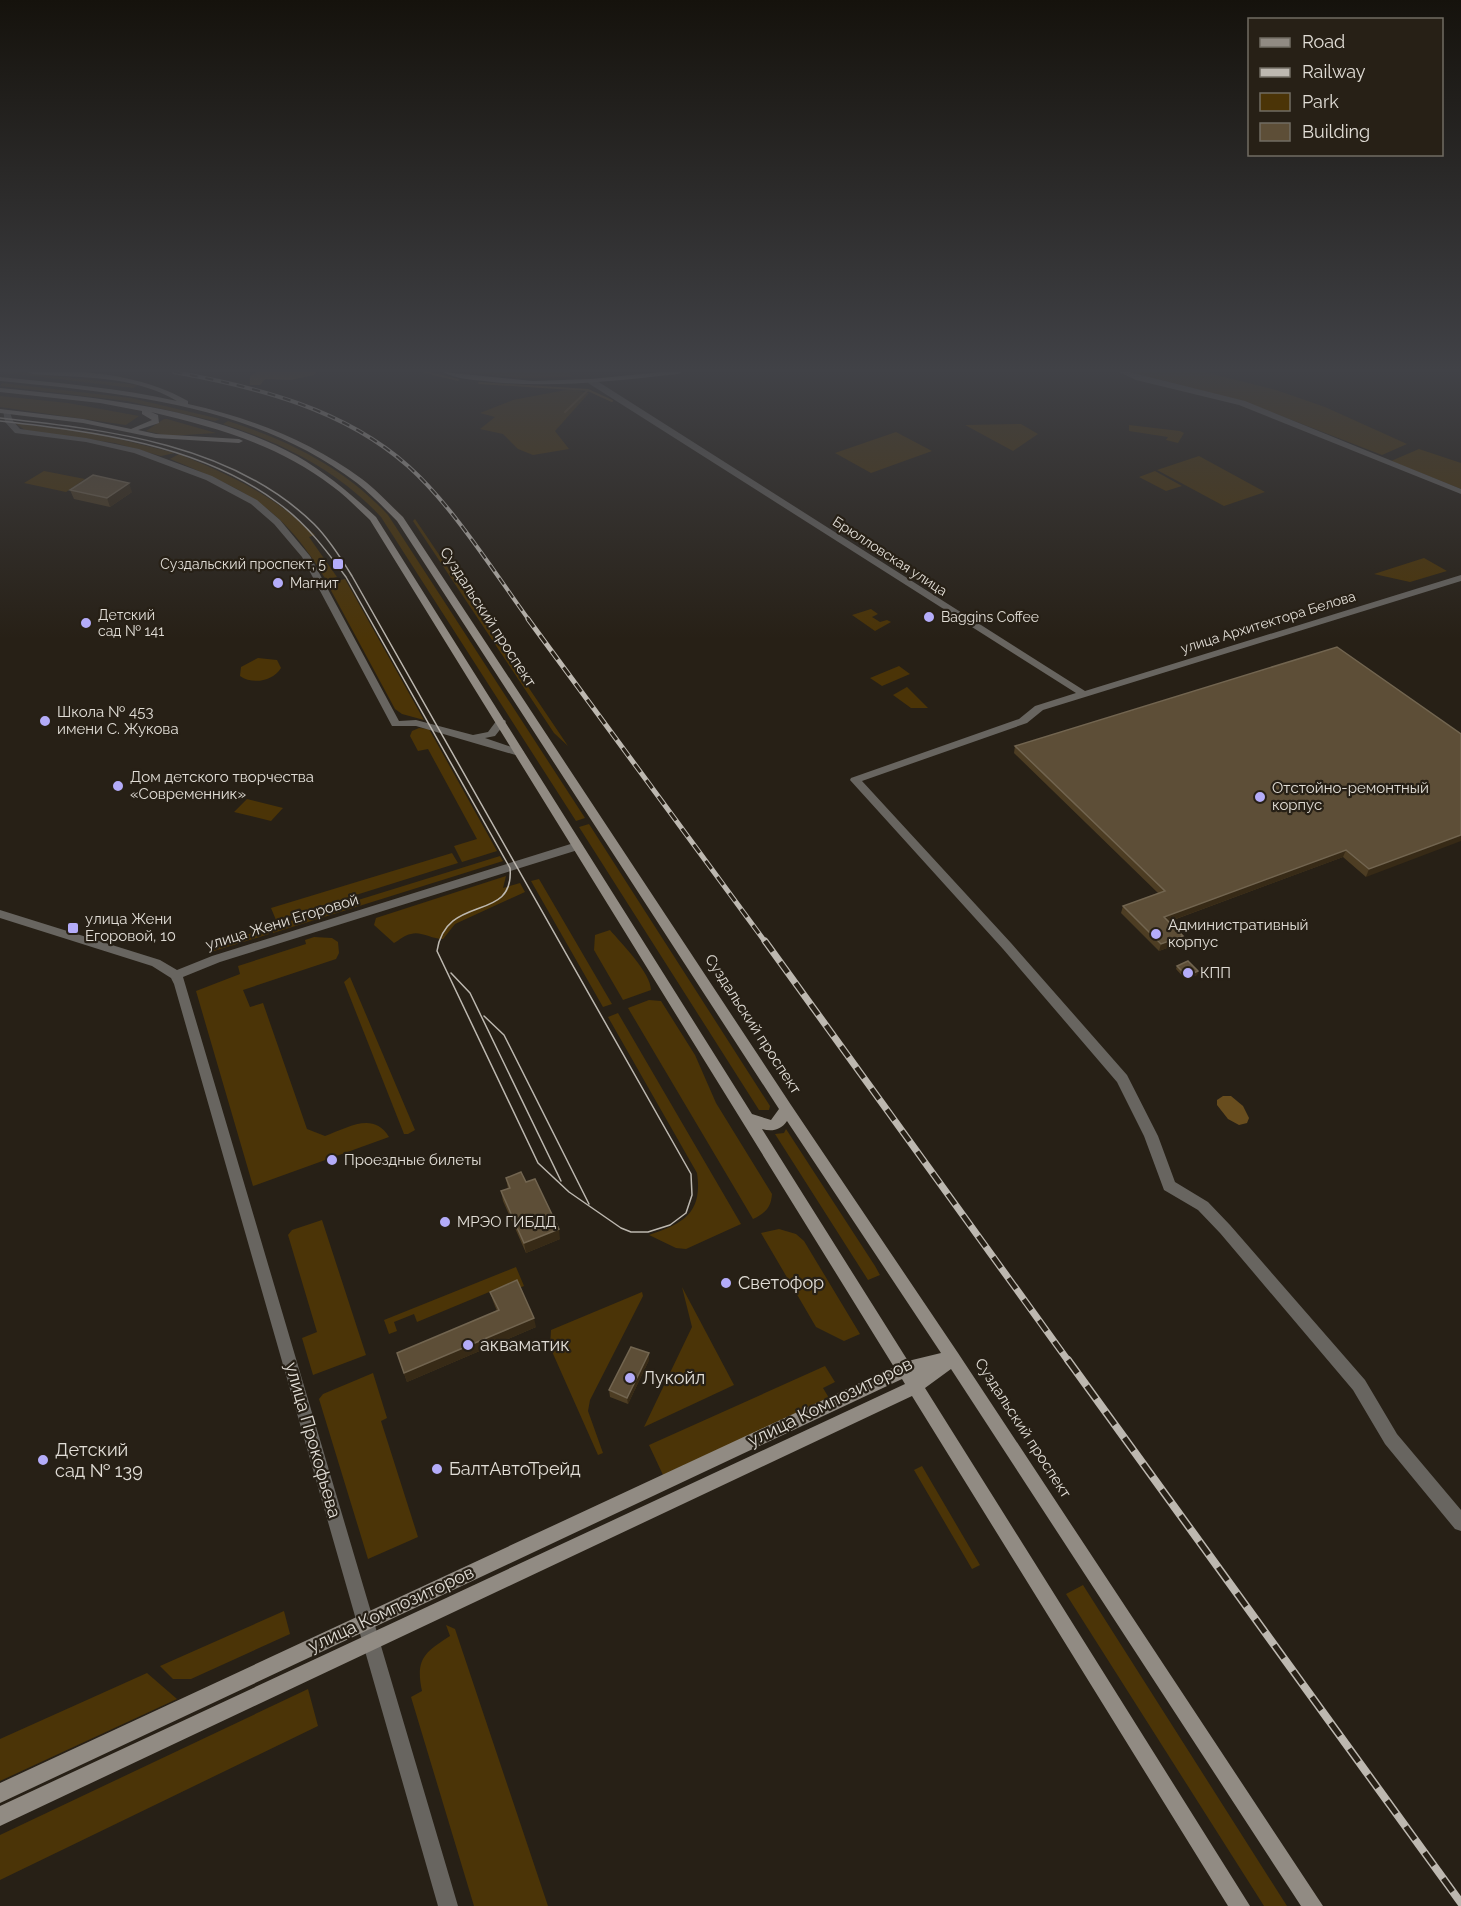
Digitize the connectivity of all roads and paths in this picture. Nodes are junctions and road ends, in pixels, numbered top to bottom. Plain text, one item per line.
1 (163, 461) edge
2 (296, 461) edge
3 (328, 461) edge
4 (716, 461) edge
5 (1385, 461) edge
6 (1461, 492) edge
7 (1461, 578) edge
8 (1084, 694) junction
9 (501, 722) junction
10 (473, 738) junction
11 (519, 753) junction
12 (577, 846) junction
13 (0, 914) edge
14 (176, 975) junction
15 (786, 1109) junction
16 (748, 1118) junction
17 (953, 1358) junction
18 (906, 1369) junction
19 (916, 1386) junction
20 (1461, 1523) edge
21 (366, 1622) junction
22 (371, 1642) junction
23 (0, 1793) edge
24 (0, 1816) edge
25 (448, 1906) edge
26 (1240, 1906) edge
27 (1313, 1906) edge

1 - 10 street
2 - 9 main road
3 - 15 main road, Суздальский проспект
4 - 8 street, Брюлловская улица
5 - 6 street
7 - 8 street, улица Архитектора Белова
8 - 20 street, улица Архитектора Белова
9 - 10 street
9 - 11 main road
10 - 11 street
11 - 12 main road
12 - 14 street, улица Жени Егоровой
12 - 16 main road
13 - 14 street
14 - 21 street, улица Прокофьева
15 - 16 main road
15 - 17 main road, Суздальский проспект
16 - 18 main road
17 - 18 main road, улица Композиторов
17 - 19 main road, улица Композиторов
17 - 27 main road, Суздальский проспект
18 - 19 main road
18 - 21 main road, улица Композиторов
19 - 22 main road, улица Композиторов
19 - 26 main road
21 - 22 street, улица Прокофьева
21 - 23 main road, улица Композиторов
22 - 24 main road, улица Композиторов
22 - 25 street, улица Прокофьева

